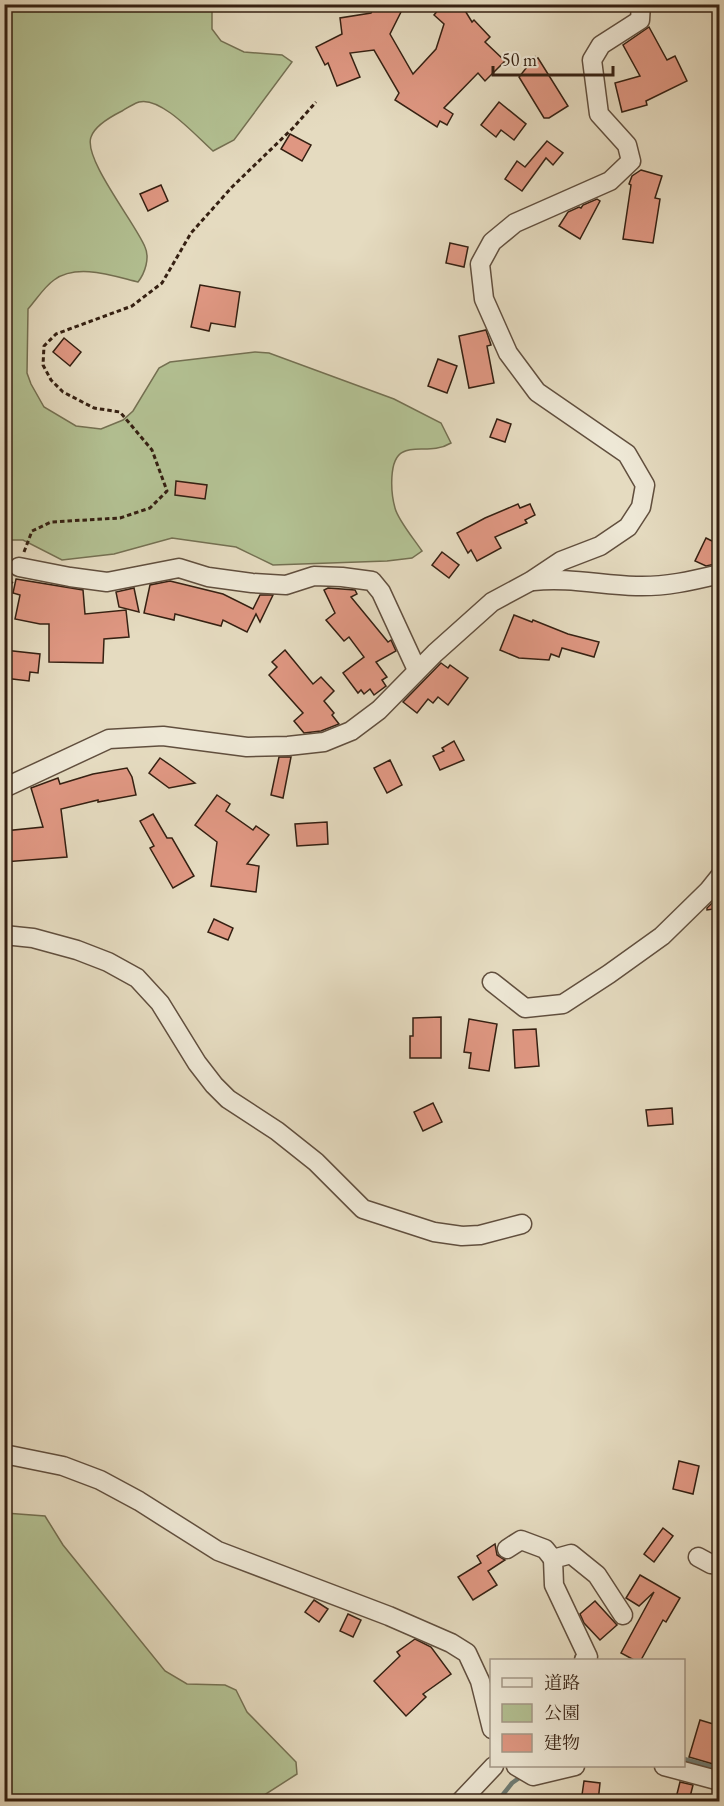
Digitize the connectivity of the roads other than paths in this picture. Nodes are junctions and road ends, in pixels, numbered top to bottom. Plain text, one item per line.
1 (641, 4) edge
2 (19, 567) road end
3 (720, 574) edge
4 (531, 581) junction
5 (417, 670) junction
6 (4, 788) edge
7 (720, 876) edge
8 (4, 936) edge
9 (492, 982) dead end
10 (522, 1224) dead end
11 (4, 1454) edge
12 (507, 1549) dead end
13 (698, 1557) dead end
14 (553, 1559) junction
15 (720, 1565) edge
16 (623, 1615) dead end
17 (585, 1659) edge
18 (490, 1724) edge
19 (493, 1767) edge
20 (518, 1767) edge
21 (571, 1767) edge
22 (668, 1767) edge
23 (720, 1781) edge
24 (460, 1802) edge

1 - 4 street
2 - 5 street
3 - 4 street
4 - 5 street
5 - 6 street
7 - 9 street
8 - 10 street
11 - 18 street
12 - 14 street
13 - 15 street
14 - 16 street
14 - 17 street
19 - 24 street
20 - 21 street
22 - 23 street

